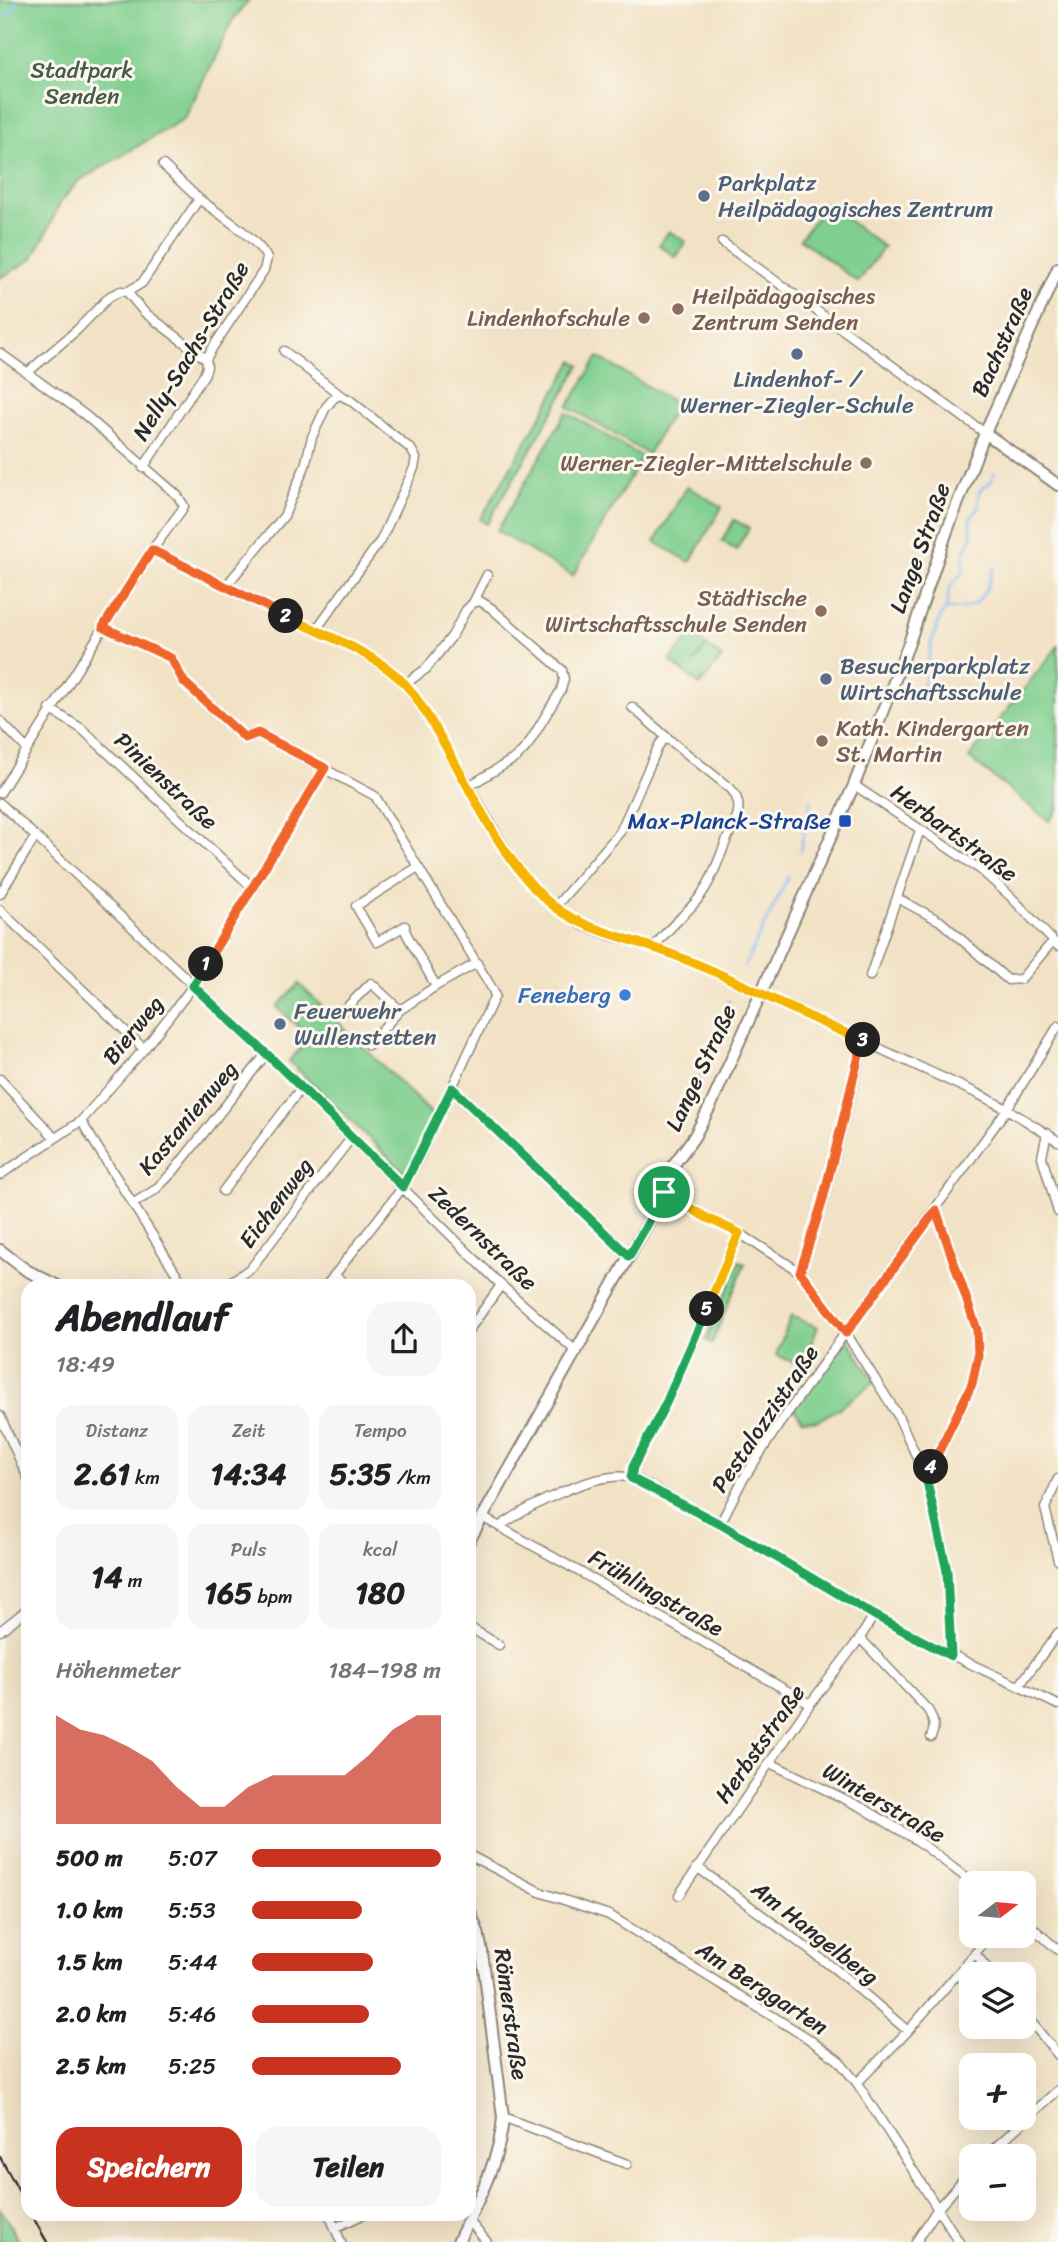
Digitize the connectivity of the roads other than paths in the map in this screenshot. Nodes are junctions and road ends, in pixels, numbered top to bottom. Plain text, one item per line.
1 (163, 165) dead end
2 (199, 199) junction
3 (722, 242) dead end
4 (1058, 268) edge
5 (127, 292) junction
6 (284, 351) dead end
7 (0, 353) edge
8 (206, 359) junction
9 (27, 373) junction
10 (340, 396) junction
11 (985, 433) junction
12 (143, 468) junction
13 (1058, 485) edge
14 (152, 550) junction
15 (487, 575) dead end
16 (225, 587) junction
17 (473, 603) junction
18 (103, 627) junction
19 (315, 631) junction
20 (405, 684) junction
21 (632, 707) dead end
22 (50, 709) junction
23 (0, 721) edge
24 (671, 741) junction
25 (26, 748) junction
26 (325, 768) junction
27 (853, 785) junction
28 (469, 786) junction
29 (0, 793) edge
30 (0, 803) edge
31 (920, 830) junction
32 (35, 837) junction
33 (418, 867) junction
34 (252, 887) junction
35 (0, 894) edge
36 (897, 898) junction
37 (555, 907) junction
38 (0, 910) edge
39 (1056, 943) edge
40 (654, 947) junction
41 (477, 963) junction
42 (870, 976) dead end
43 (193, 986) junction
44 (436, 986) junction
45 (760, 992) junction
46 (400, 1010) junction
47 (341, 1013) dead end
48 (1058, 1026) edge
49 (864, 1041) junction
50 (368, 1045) dead end
51 (144, 1049) junction
52 (267, 1054) junction
53 (0, 1079) edge
54 (302, 1087) junction
55 (452, 1088) junction
56 (1007, 1109) junction
57 (81, 1121) junction
58 (1047, 1133) junction
59 (352, 1137) junction
60 (55, 1138) junction
61 (1058, 1142) edge
62 (0, 1175) edge
63 (403, 1187) junction
64 (223, 1191) dead end
65 (664, 1192) junction
66 (134, 1203) junction
67 (936, 1210) junction
68 (1058, 1212) edge
69 (739, 1233) junction
70 (0, 1250) edge
71 (629, 1256) junction
72 (800, 1272) junction
73 (334, 1275) junction
74 (44, 1279) edge
75 (180, 1279) edge
76 (234, 1279) edge
77 (331, 1279) edge
78 (339, 1279) edge
79 (501, 1284) junction
80 (476, 1319) edge
81 (846, 1333) junction
82 (576, 1352) junction
83 (0, 1416) edge
84 (21, 1462) edge
85 (926, 1477) junction
86 (631, 1478) junction
87 (1058, 1479) edge
88 (482, 1517) junction
89 (720, 1524) junction
90 (500, 1526) junction
91 (476, 1528) edge
92 (1058, 1560) edge
93 (21, 1614) edge
94 (874, 1615) junction
95 (0, 1631) edge
96 (476, 1631) edge
97 (1058, 1633) edge
98 (860, 1638) junction
99 (499, 1645) dead end
100 (951, 1656) junction
101 (1018, 1686) junction
102 (810, 1704) junction
103 (1058, 1705) edge
104 (931, 1737) dead end
105 (771, 1763) junction
106 (476, 1859) edge
107 (697, 1867) junction
108 (959, 1872) edge
109 (679, 1895) dead end
110 (476, 1927) edge
111 (1036, 1931) edge
112 (979, 1948) edge
113 (1058, 1950) edge
114 (975, 1953) junction
115 (982, 1962) edge
116 (1036, 2028) edge
117 (908, 2031) junction
118 (1058, 2055) edge
119 (857, 2083) junction
120 (1058, 2090) edge
121 (503, 2117) junction
122 (999, 2144) edge
123 (627, 2164) dead end
124 (959, 2184) edge
125 (476, 2203) edge
126 (938, 2208) junction
127 (332, 2221) edge
128 (350, 2221) edge
129 (468, 2221) edge
130 (469, 2221) edge
131 (335, 2228) junction
132 (341, 2242) edge
133 (458, 2242) edge
134 (486, 2242) edge
135 (916, 2242) edge
136 (959, 2242) edge

1 - 2 street, Nelly-Sachs-Straße
2 - 5 street
2 - 8 street, Nelly-Sachs-Straße
3 - 11 street
4 - 11 street, Bachstraße
5 - 8 street
5 - 9 street
6 - 10 street
7 - 9 street, Nelly-Sachs-Straße
8 - 12 street, Nelly-Sachs-Straße
9 - 12 street, Nelly-Sachs-Straße
10 - 16 street
10 - 19 street
11 - 13 street
11 - 27 street, Lange Straße
12 - 14 street, Nelly-Sachs-Straße
14 - 16 street
14 - 18 street
15 - 17 street
16 - 19 street
17 - 20 street
17 - 28 street
18 - 22 street
18 - 26 street
19 - 20 street
20 - 28 street
21 - 24 street
22 - 25 street
22 - 34 street, Pinienstraße
23 - 25 street
24 - 37 street
24 - 40 street
25 - 29 street
26 - 33 street
26 - 34 street, Bierweg
27 - 31 street, Herbartstraße
27 - 45 street, Lange Straße
28 - 37 street
30 - 32 street, Zedernstraße
31 - 36 street
31 - 39 street, Herbartstraße
32 - 35 street
32 - 43 street, Zedernstraße
33 - 41 street
33 - 44 street
34 - 43 street, Bierweg
36 - 39 street
36 - 42 street
37 - 40 street
38 - 51 street
40 - 45 street
41 - 44 street
41 - 55 street
43 - 51 street, Bierweg
43 - 52 street, Zedernstraße
44 - 46 street
45 - 49 street
45 - 65 street, Lange Straße
46 - 47 street
46 - 50 street
48 - 56 street, Pestalozzistraße
49 - 56 street
49 - 72 street
51 - 57 street, Bierweg
52 - 54 street, Zedernstraße
52 - 66 street, Kastanienweg
53 - 60 street
54 - 59 street, Zedernstraße
54 - 64 street
55 - 63 street
55 - 71 street
56 - 58 street
56 - 67 street, Pestalozzistraße
57 - 60 street, Bierweg
57 - 66 street
58 - 61 street
58 - 68 street
59 - 63 street, Zedernstraße
59 - 76 street, Eichenweg
60 - 62 street, Bierweg
63 - 73 street
63 - 79 street, Zedernstraße
65 - 69 street
65 - 71 street, Lange Straße
66 - 75 street
67 - 81 street, Pestalozzistraße
67 - 85 street
69 - 72 street
69 - 86 street
70 - 74 street
71 - 82 street, Lange Straße
72 - 81 street
73 - 77 street
73 - 78 street
79 - 80 street
79 - 82 street, Zedernstraße
81 - 85 street
81 - 89 street, Pestalozzistraße
82 - 88 street, Lange Straße
83 - 84 street
85 - 100 street
86 - 89 street
86 - 90 street
87 - 92 street
88 - 90 street, Frühlingstraße
88 - 91 street, Lange Straße
89 - 94 street
90 - 102 street, Frühlingstraße
93 - 95 street
94 - 98 street, Herbststraße
94 - 100 street
96 - 99 street
97 - 101 street
98 - 102 street, Herbststraße
98 - 104 street
100 - 101 street
101 - 103 street
102 - 105 street, Herbststraße
105 - 107 street, Herbststraße
105 - 108 street, Winterstraße
106 - 119 street, Am Berggarten
107 - 109 street, Herbststraße
107 - 117 street, Am Hangelberg
110 - 121 street, Römerstraße
111 - 113 street
112 - 114 street
114 - 115 street
114 - 117 street
116 - 118 street
117 - 119 street
119 - 126 street, Am Berggarten
120 - 122 street
121 - 123 street
121 - 125 street, Römerstraße
124 - 126 street
126 - 135 street
126 - 136 street, Am Berggarten
127 - 131 street
128 - 131 street
129 - 133 street, Römerstraße
130 - 134 street
131 - 132 street

